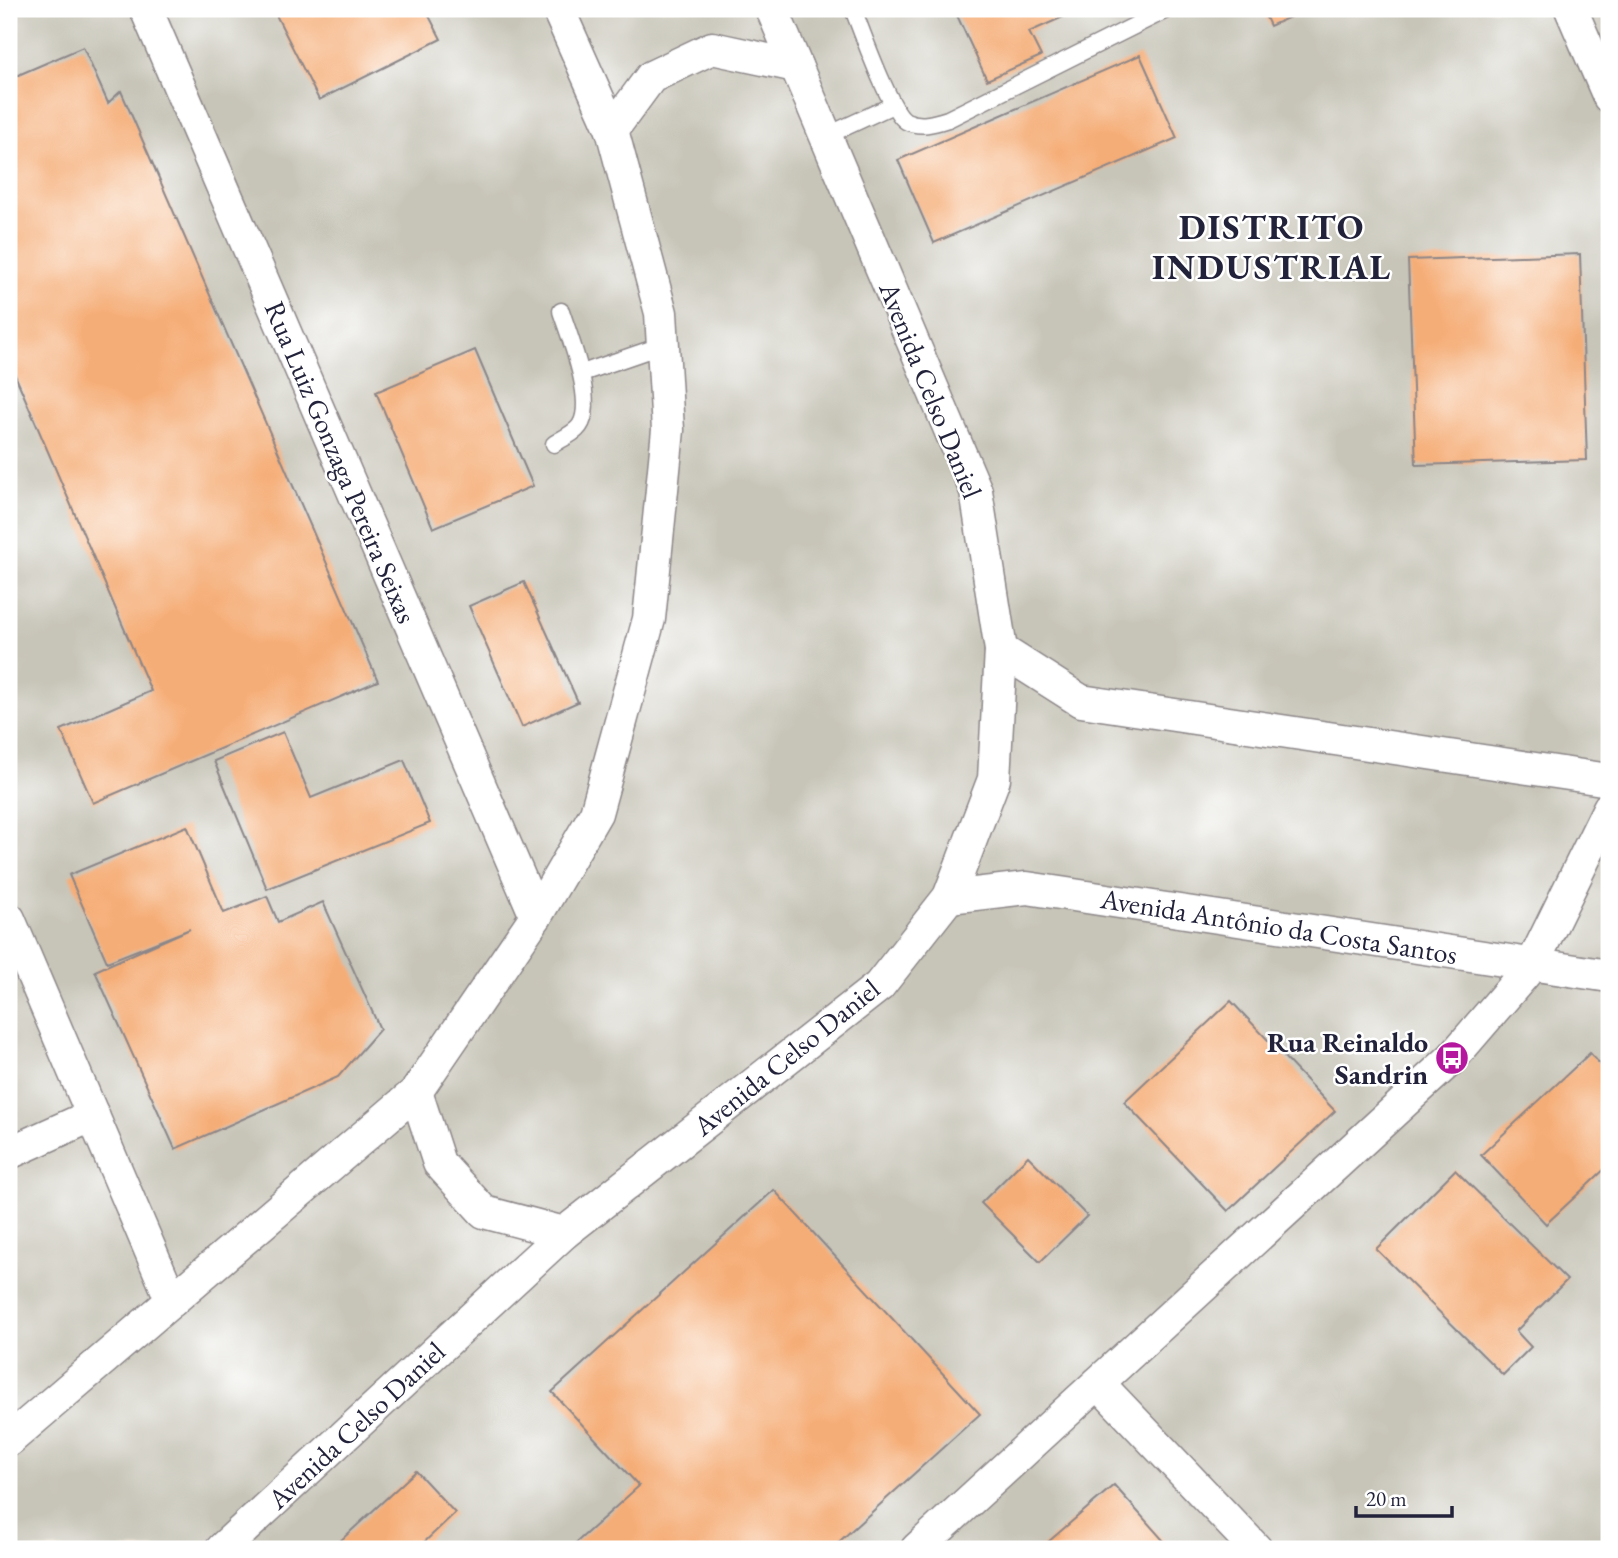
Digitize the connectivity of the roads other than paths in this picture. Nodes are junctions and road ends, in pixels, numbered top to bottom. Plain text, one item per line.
1 (146, 9) edge
2 (558, 9) edge
3 (772, 9) edge
4 (853, 9) edge
5 (1571, 9) edge
6 (1166, 10) edge
7 (796, 66) junction
8 (1609, 97) edge
9 (893, 105) junction
10 (612, 130) junction
11 (827, 136) junction
12 (561, 311) dead end
13 (663, 345) junction
14 (582, 373) junction
15 (554, 444) dead end
16 (1002, 650) junction
17 (1609, 779) edge
18 (1609, 808) edge
19 (949, 897) junction
20 (537, 916) junction
21 (9, 919) edge
22 (1532, 965) junction
23 (1609, 976) edge
24 (416, 1092) junction
25 (93, 1115) junction
26 (9, 1153) edge
27 (564, 1233) junction
28 (172, 1301) junction
29 (1098, 1383) junction
30 (9, 1440) edge
31 (222, 1549) edge
32 (917, 1549) edge
33 (1256, 1549) edge

1 - 20 street, Rua Luiz Gonzaga Pereira Seixas
2 - 10 street
3 - 7 street, Avenida Celso Daniel
4 - 9 lane
5 - 8 street
6 - 9 lane
7 - 10 street
7 - 11 street, Avenida Celso Daniel
9 - 11 lane
10 - 13 street
11 - 16 street, Avenida Celso Daniel
12 - 14 lane
13 - 14 lane
13 - 20 street
14 - 15 lane
16 - 17 street
16 - 19 street, Avenida Celso Daniel
18 - 22 street
19 - 22 street, Avenida Antônio da Costa Santos
19 - 27 street, Avenida Celso Daniel
20 - 24 street
21 - 25 street
22 - 23 street, Avenida Antônio da Costa Santos
22 - 29 street
24 - 27 street
24 - 28 street
25 - 26 street
25 - 28 street
27 - 31 street, Avenida Celso Daniel
28 - 30 street
29 - 32 street
29 - 33 street

